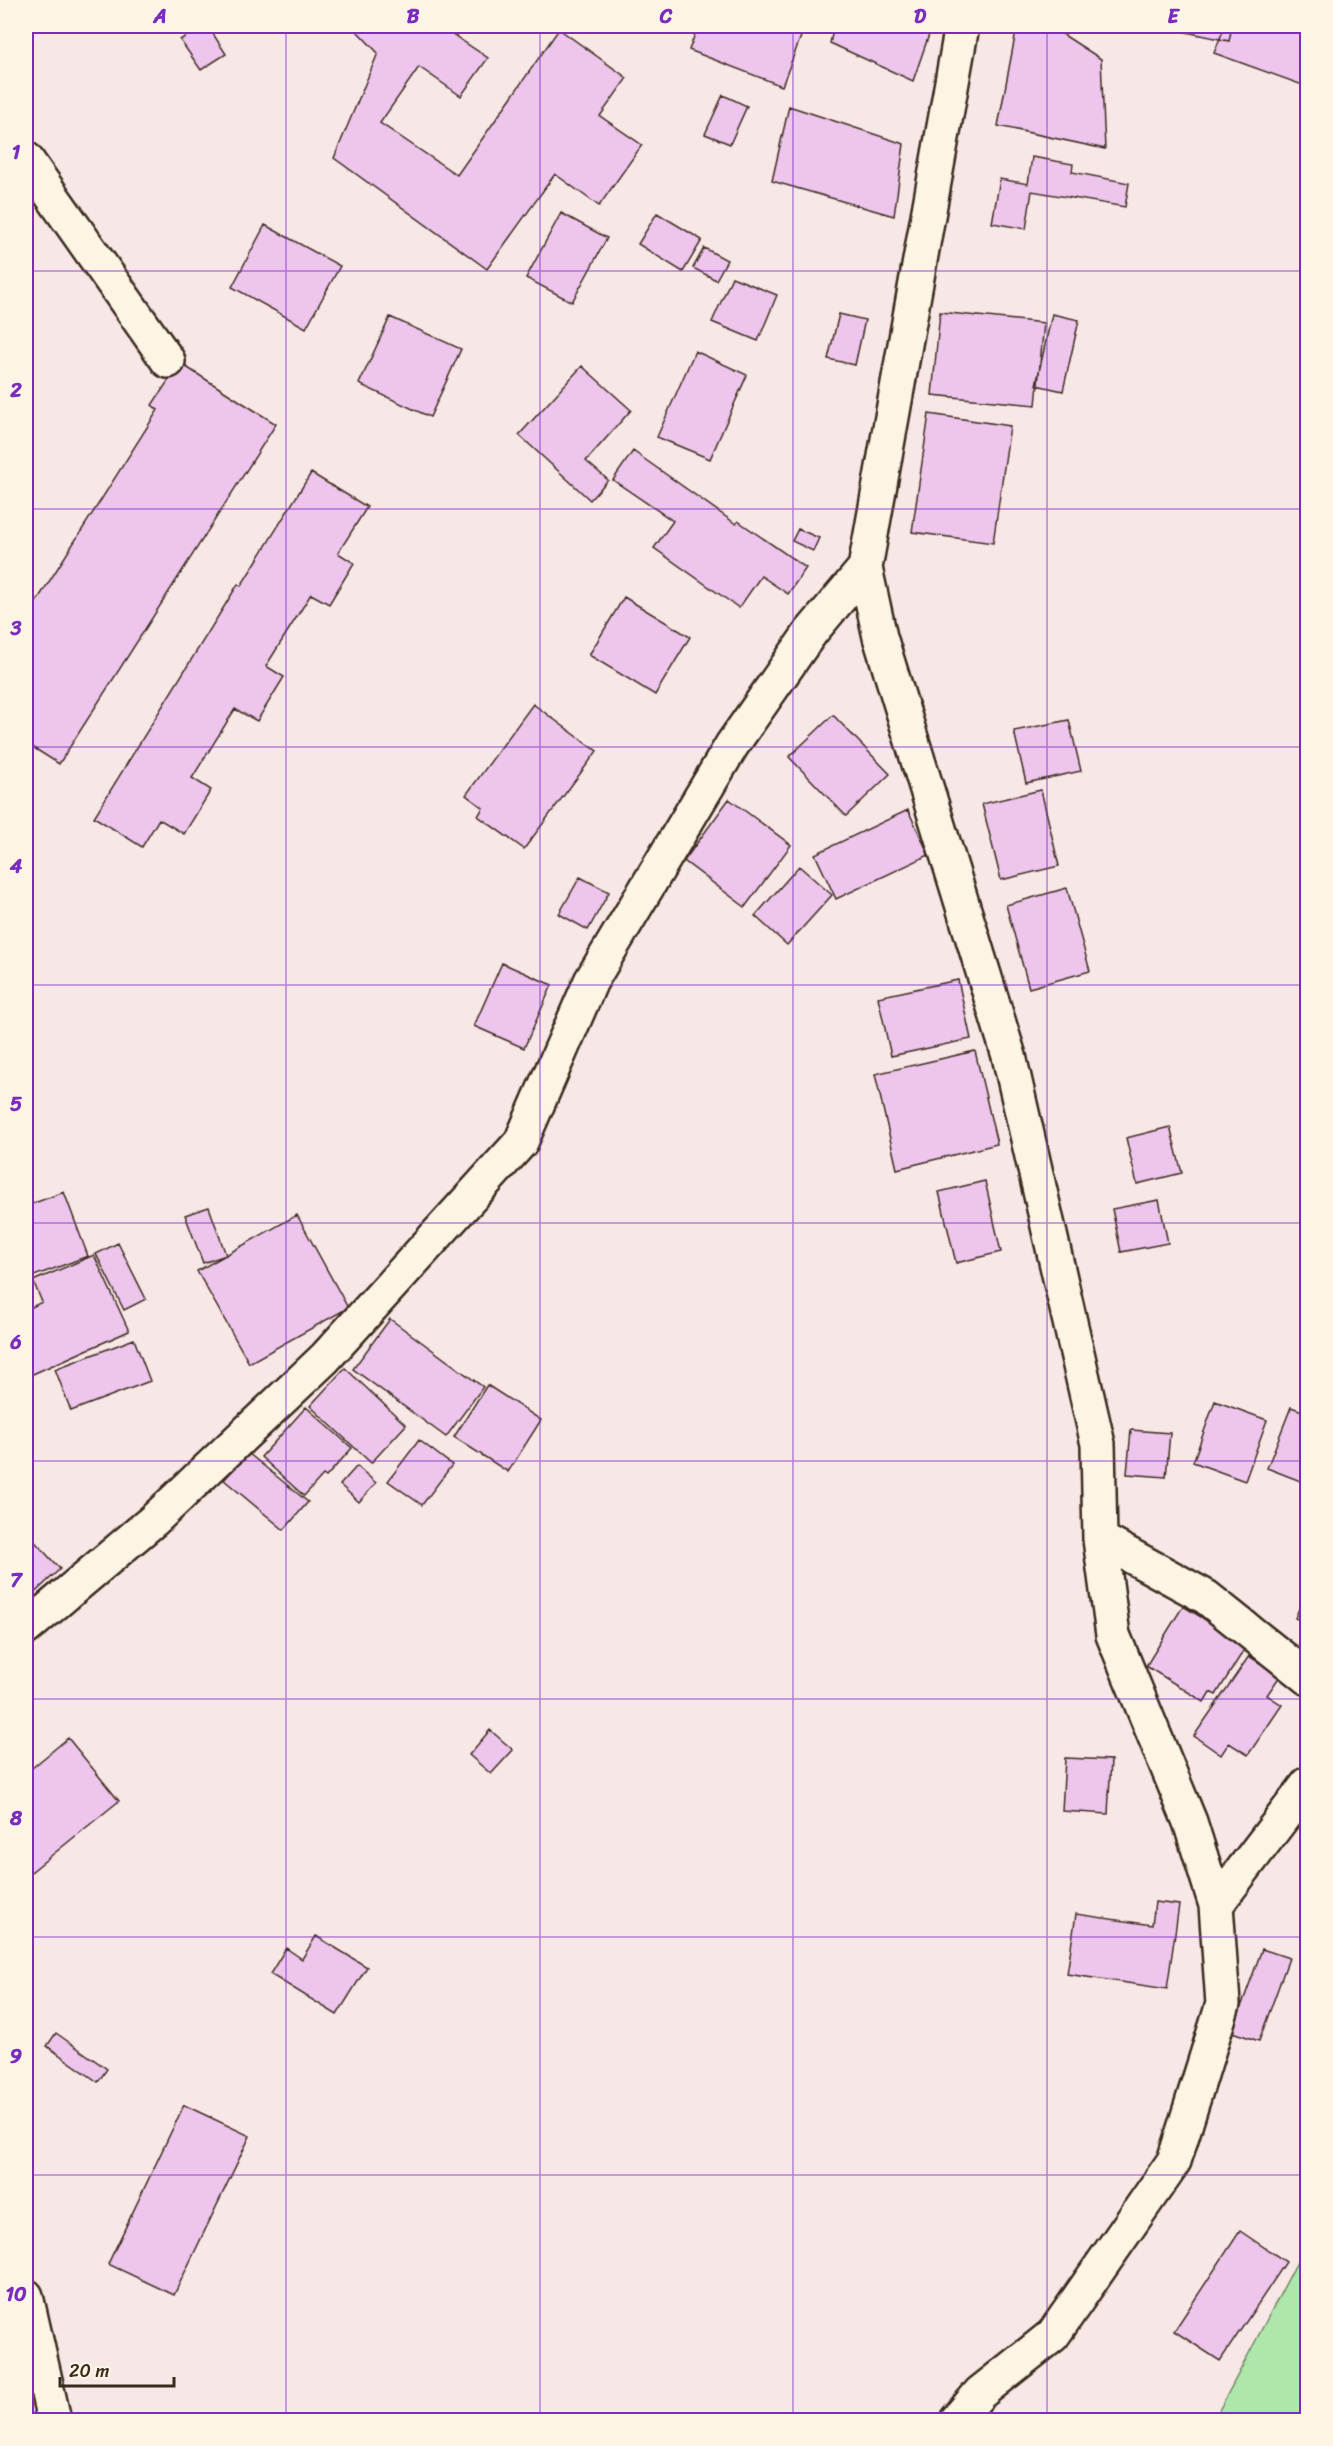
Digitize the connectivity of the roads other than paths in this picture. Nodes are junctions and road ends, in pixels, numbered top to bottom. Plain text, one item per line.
1 (962, 26) edge
2 (26, 159) edge
3 (168, 361) dead end
4 (865, 568) junction
5 (1100, 1539) junction
6 (26, 1628) edge
7 (1308, 1678) edge
8 (1308, 1784) edge
9 (1216, 1905) junction
10 (26, 2296) edge
11 (54, 2421) edge
12 (957, 2421) edge

1 - 4 street
2 - 3 street
4 - 5 street
4 - 6 street
5 - 7 street
5 - 9 street
8 - 9 street
9 - 12 street
10 - 11 street

